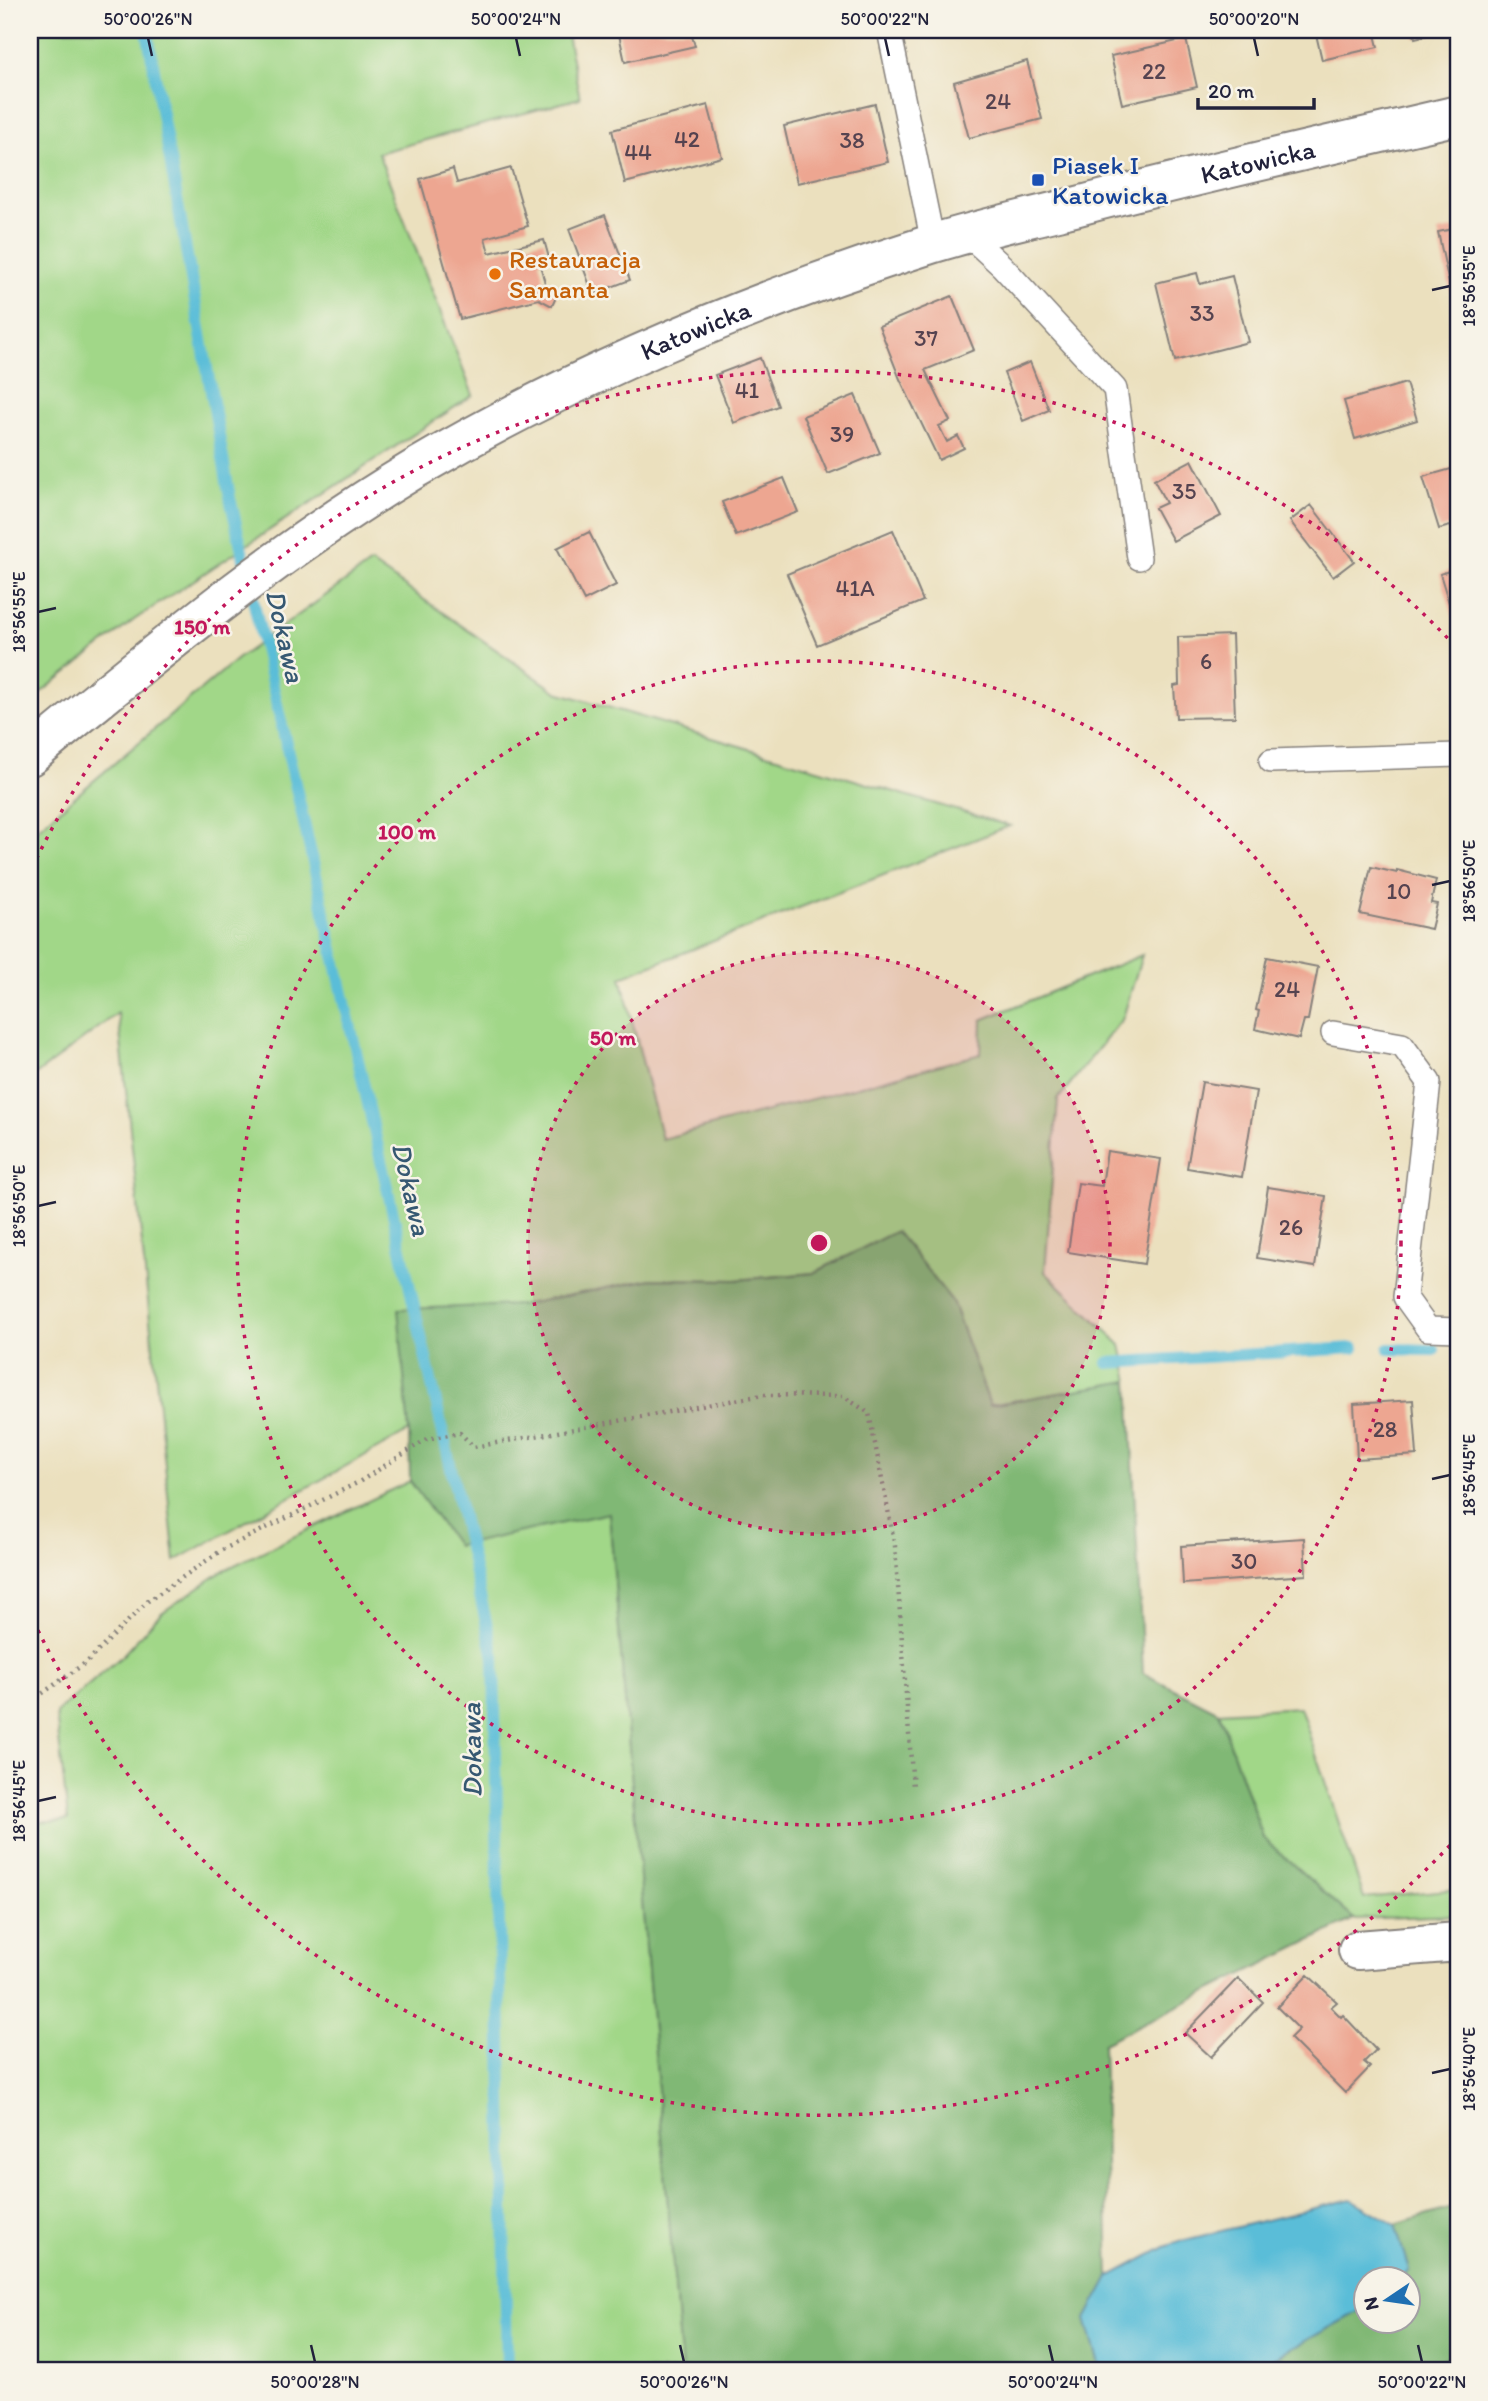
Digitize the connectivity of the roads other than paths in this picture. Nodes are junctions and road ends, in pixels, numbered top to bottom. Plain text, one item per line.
1 (889, 30) edge
2 (1458, 116) edge
3 (950, 239) junction
4 (1139, 558) dead end
5 (1458, 755) edge
6 (30, 756) edge
7 (1271, 761) dead end
8 (1333, 1033) dead end
9 (1458, 1331) edge
10 (1458, 1942) edge
11 (1358, 1950) dead end

1 - 3 lane
2 - 3 street, Katowicka
3 - 4 lane
3 - 6 street, Katowicka
5 - 7 lane
8 - 9 lane
10 - 11 street

